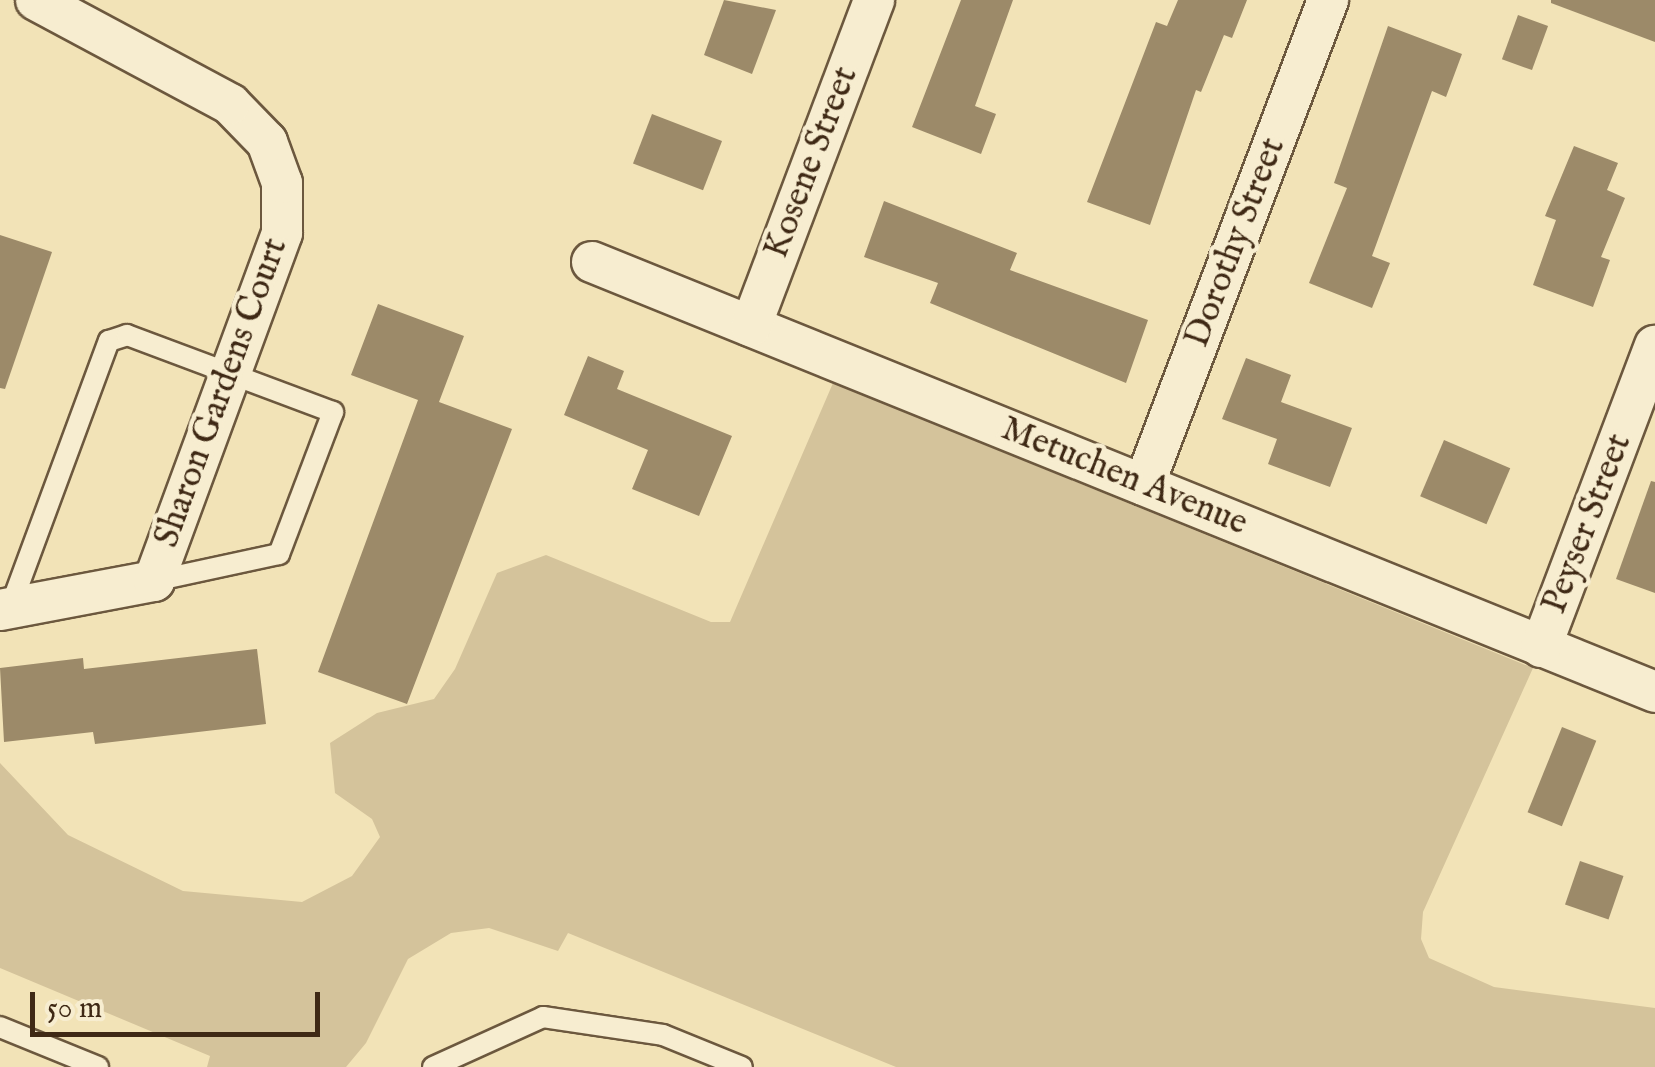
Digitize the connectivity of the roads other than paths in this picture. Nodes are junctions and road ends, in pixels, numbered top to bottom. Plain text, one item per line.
1 (36, 0) edge
2 (874, 0) edge
3 (1328, 0) edge
4 (592, 262) dead end
5 (751, 326) junction
6 (1655, 346) edge
7 (235, 370) junction
8 (1144, 485) junction
9 (154, 581) junction
10 (5, 609) edge
11 (1541, 646) junction
12 (1655, 692) edge
13 (0, 1027) edge
14 (98, 1067) edge
15 (433, 1067) edge
16 (742, 1067) edge

1 - 7 street, Sharon Gardens Court
2 - 5 street, Kosene Street
3 - 8 street, Dorothy Street
4 - 5 street, Metuchen Avenue
5 - 8 street, Metuchen Avenue
6 - 11 street, Peyser Street
7 - 9 street, Sharon Gardens Court
7 - 9 lane
7 - 10 lane
8 - 11 street, Metuchen Avenue
9 - 10 street, Sharon Gardens Court
11 - 12 street, Metuchen Avenue
13 - 14 lane
15 - 16 lane

